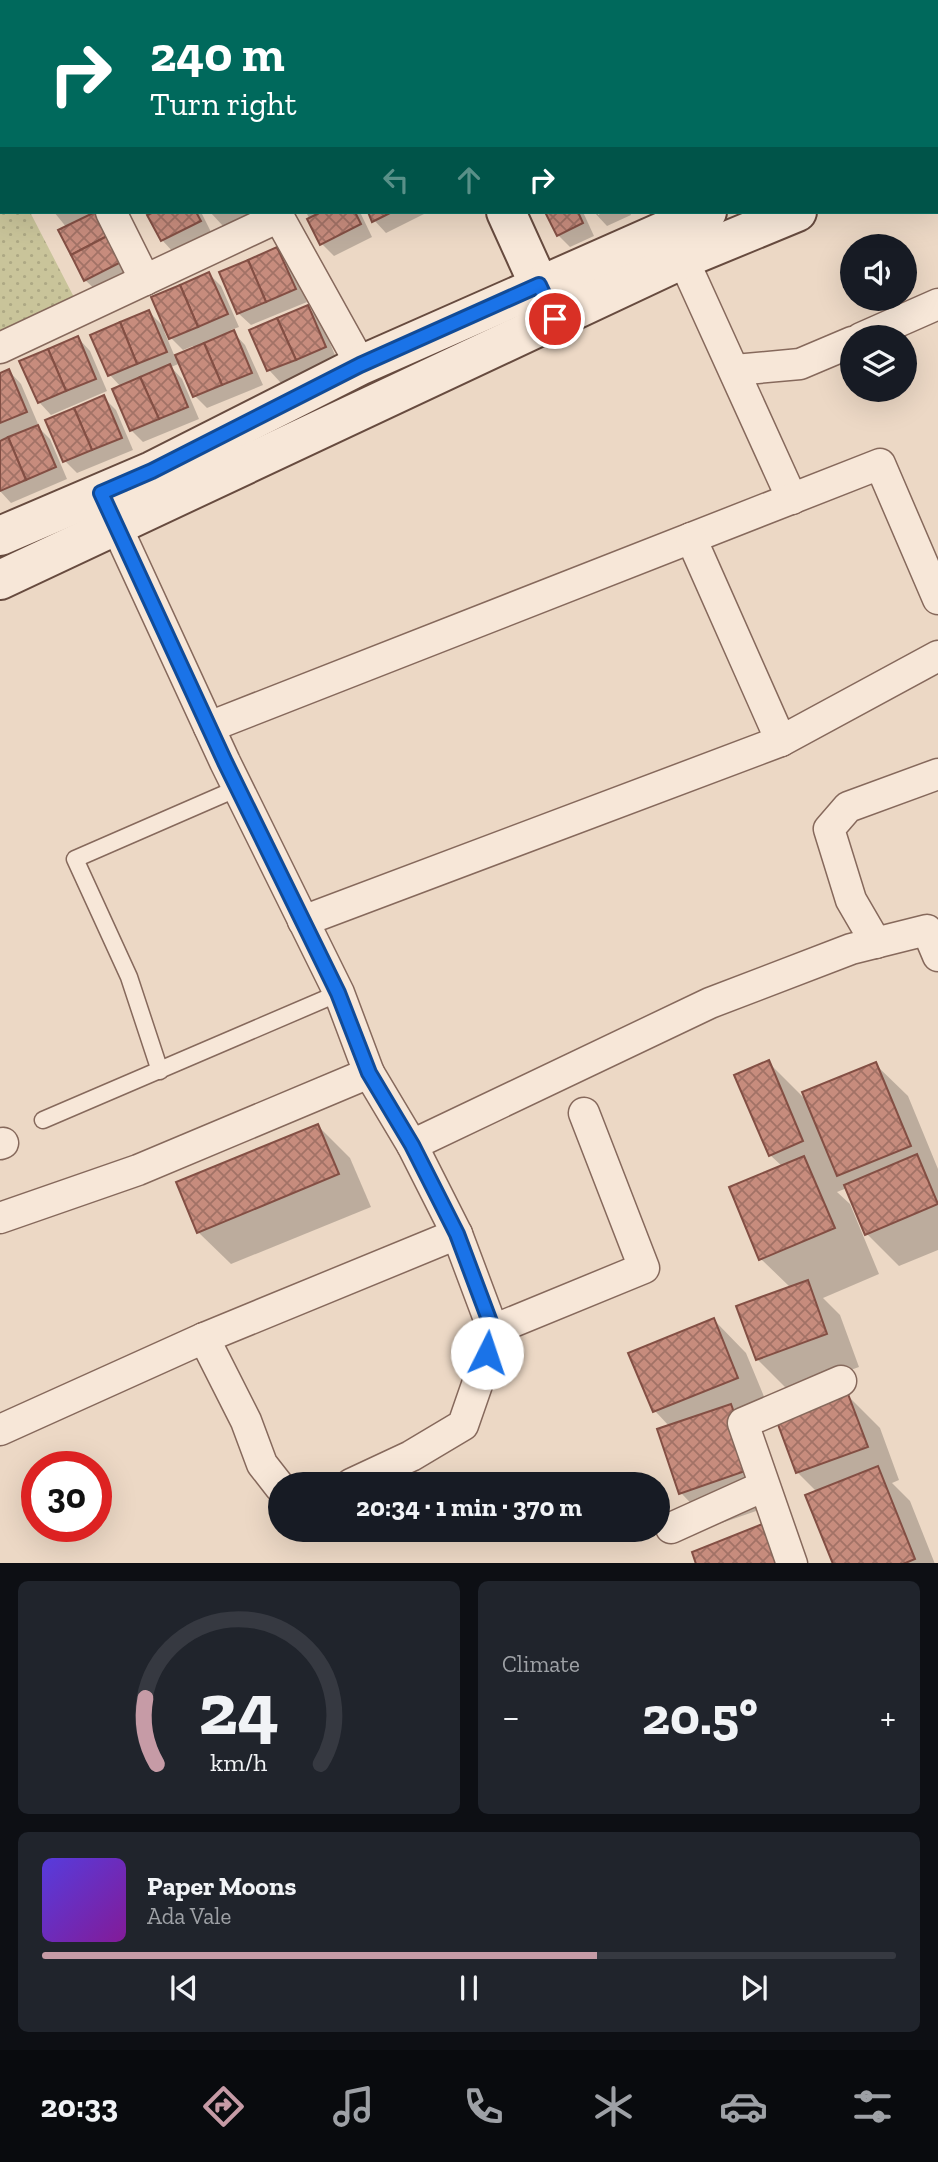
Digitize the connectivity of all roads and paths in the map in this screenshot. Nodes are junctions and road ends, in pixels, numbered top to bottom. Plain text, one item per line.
1 (112, 214) edge
2 (278, 214) edge
3 (507, 214) edge
4 (702, 214) edge
5 (792, 214) edge
6 (683, 259) junction
7 (145, 280) junction
8 (539, 285) junction
9 (938, 304) edge
10 (555, 319) junction
11 (890, 325) edge
12 (840, 347) edge
13 (0, 348) edge
14 (360, 365) junction
15 (734, 370) junction
16 (101, 493) junction
17 (792, 499) junction
18 (117, 527) junction
19 (0, 536) edge
20 (691, 538) junction
21 (0, 580) edge
22 (938, 599) edge
23 (938, 656) edge
24 (209, 727) junction
25 (781, 741) junction
26 (938, 774) edge
27 (238, 788) junction
28 (303, 921) junction
29 (934, 937) edge
30 (876, 943) junction
31 (338, 993) junction
32 (160, 1070) junction
33 (369, 1073) junction
34 (584, 1113) dead end
35 (43, 1120) dead end
36 (412, 1145) junction
37 (0, 1218) edge
38 (457, 1234) junction
39 (493, 1330) junction
40 (204, 1338) junction
41 (841, 1381) dead end
42 (0, 1430) edge
43 (268, 1472) edge
44 (377, 1472) edge
45 (764, 1486) junction
46 (671, 1528) dead end
47 (792, 1563) edge

1 - 7 street
2 - 7 street
2 - 14 street
3 - 8 street
4 - 8 street
5 - 6 street
6 - 10 street
6 - 15 street
7 - 13 street
8 - 10 street
8 - 14 street
9 - 11 street
10 - 18 street
12 - 15 street
14 - 16 street
15 - 17 street
16 - 18 street
16 - 19 street
17 - 20 street
17 - 22 street
18 - 21 street
18 - 24 street
20 - 24 street
20 - 25 street
23 - 25 street
24 - 27 street
25 - 28 street
26 - 30 street
27 - 28 street
27 - 32 lane
28 - 31 street
29 - 30 street
30 - 36 street
31 - 32 lane
31 - 33 street
32 - 35 lane
33 - 36 street
33 - 37 street
34 - 39 street
36 - 38 street
38 - 39 street
38 - 40 street
39 - 44 street
40 - 42 street
40 - 43 street
41 - 45 street
45 - 46 street
45 - 47 street

